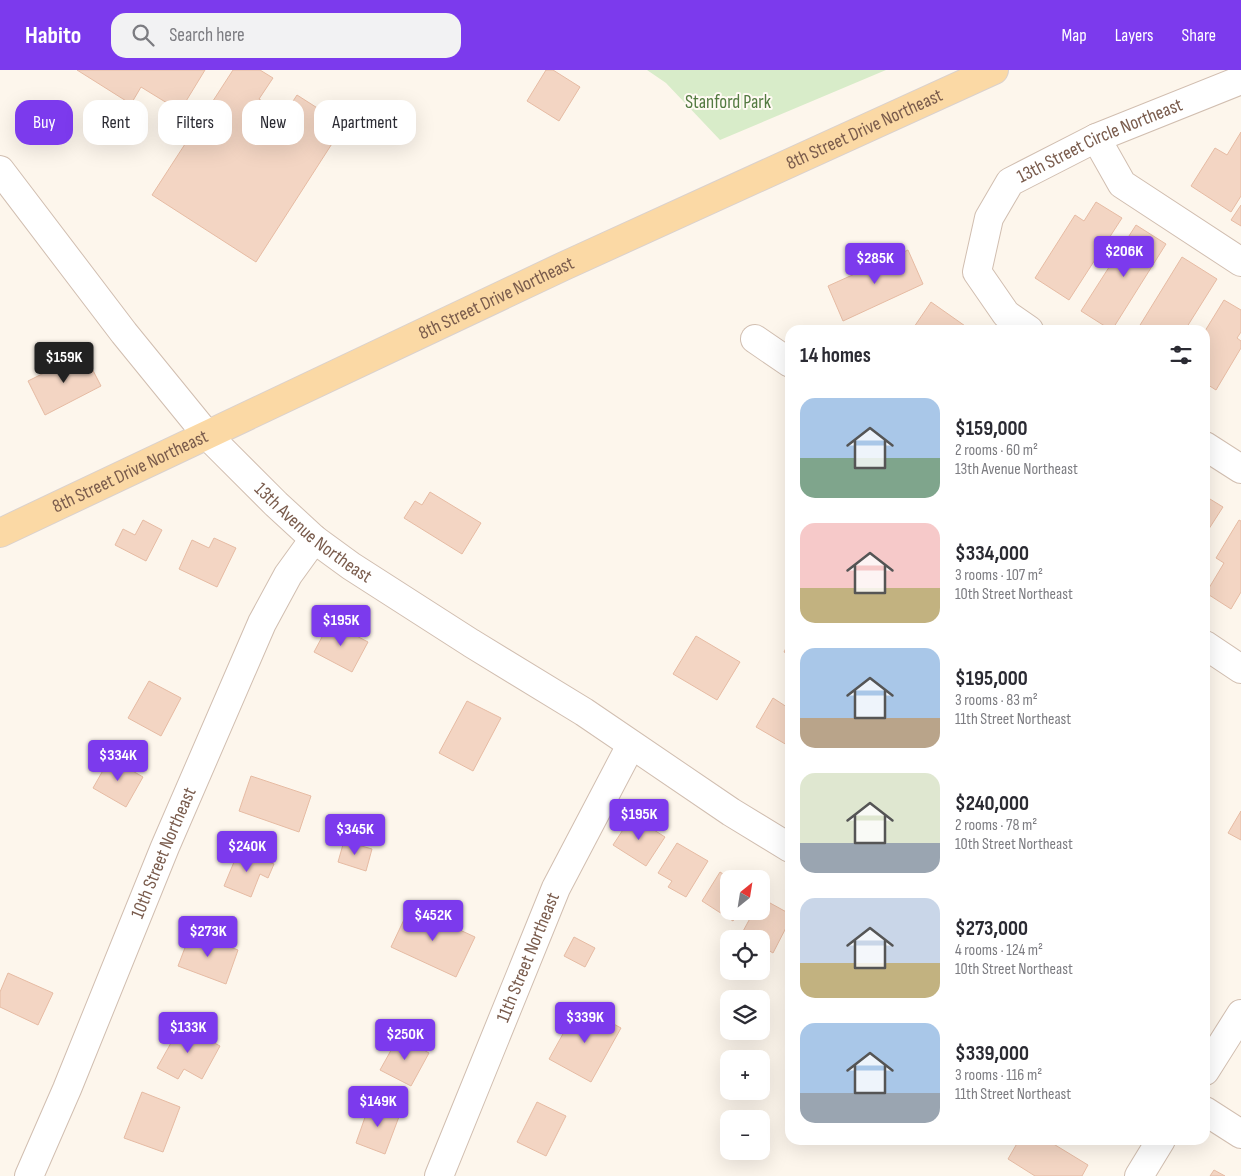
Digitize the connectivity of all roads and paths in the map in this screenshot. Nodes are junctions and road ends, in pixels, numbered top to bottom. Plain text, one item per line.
1 (994, 70) edge
2 (1241, 80) edge
3 (1096, 138) junction
4 (0, 170) edge
5 (1241, 262) edge
6 (1022, 325) edge
7 (755, 339) dead end
8 (785, 359) edge
9 (207, 435) junction
10 (1210, 449) edge
11 (1241, 469) edge
12 (0, 533) edge
13 (314, 539) junction
14 (1210, 647) edge
15 (1241, 669) edge
16 (631, 745) junction
17 (785, 845) edge
18 (1241, 1014) edge
19 (1210, 1063) edge
20 (1210, 1114) edge
21 (1241, 1134) edge
22 (1158, 1145) edge
23 (29, 1176) edge
24 (439, 1176) edge
25 (1139, 1176) edge

1 - 9 main road, 8th Street Drive Northeast
2 - 3 street, 13th Street Circle Northeast
3 - 5 street
3 - 6 street, 13th Street Circle Northeast
4 - 9 street, 13th Avenue Northeast
7 - 8 street
9 - 12 main road, 8th Street Drive Northeast
9 - 13 street, 13th Avenue Northeast
10 - 11 street
13 - 16 street, 13th Avenue Northeast
13 - 23 street, 10th Street Northeast
14 - 15 street
16 - 17 street, 13th Avenue Northeast
16 - 24 street, 11th Street Northeast
18 - 19 street
20 - 21 street
22 - 25 street

